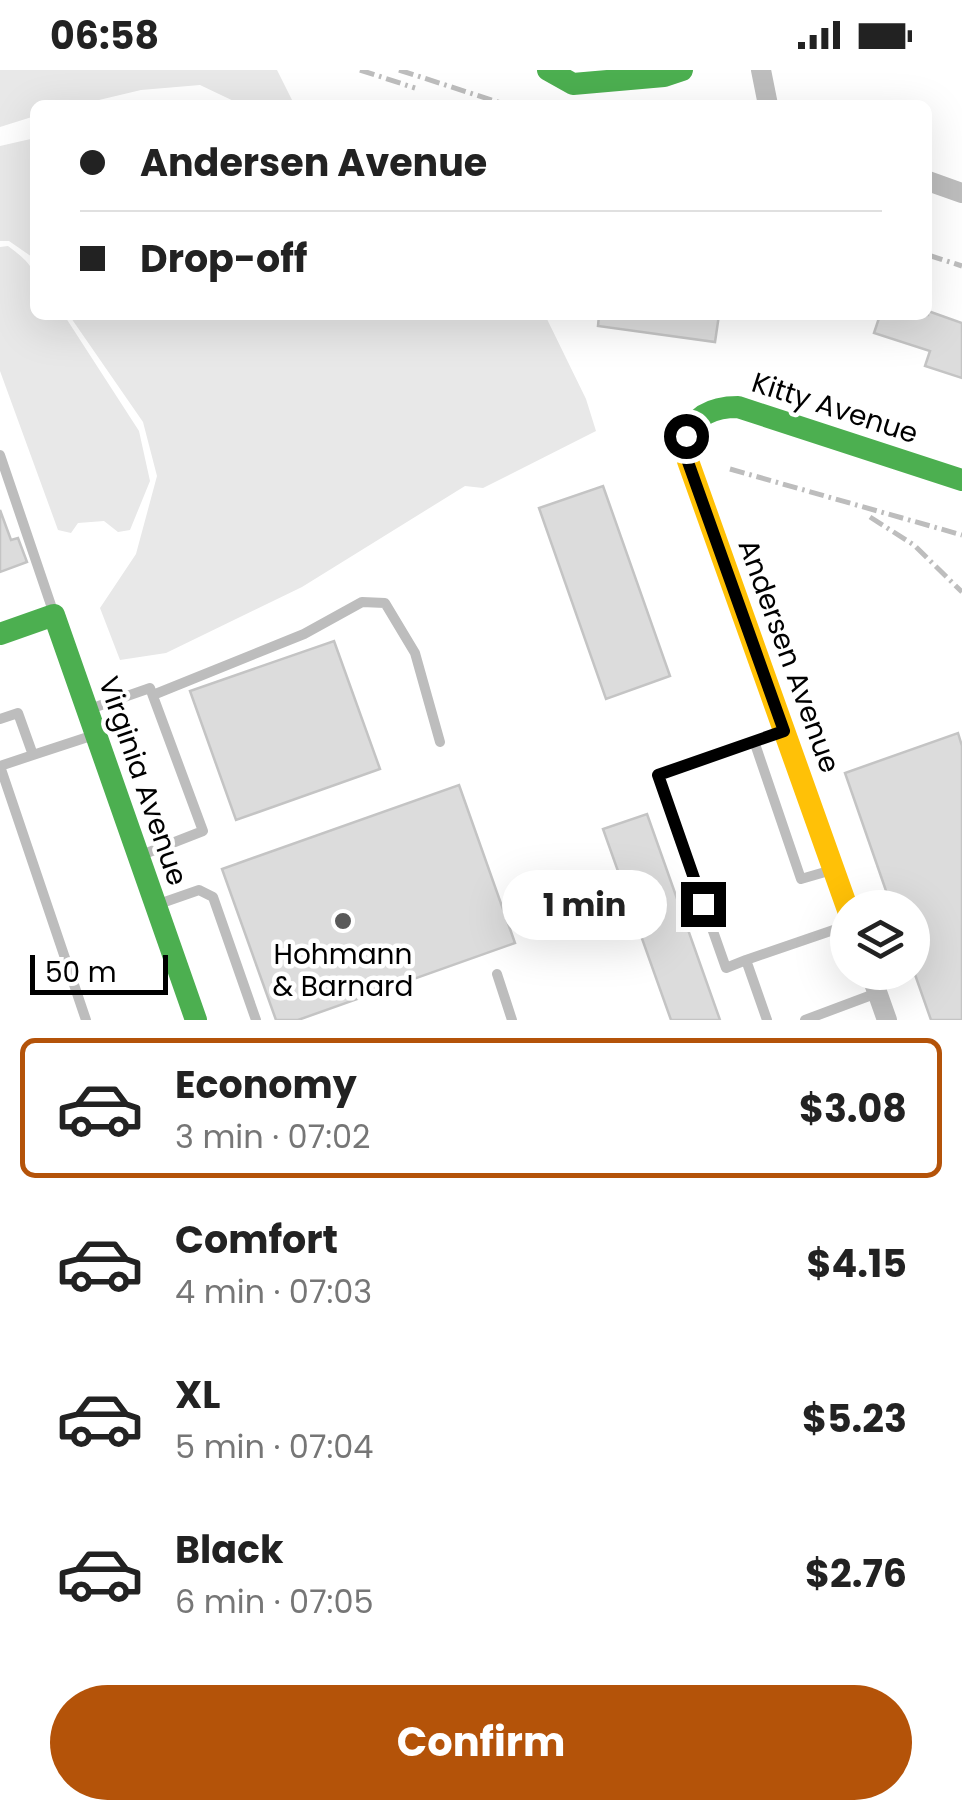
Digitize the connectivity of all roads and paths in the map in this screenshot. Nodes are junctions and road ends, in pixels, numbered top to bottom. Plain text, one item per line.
1 (548, 70) edge
2 (682, 70) edge
3 (761, 70) edge
4 (767, 100) edge
5 (932, 182) edge
6 (962, 193) edge
7 (694, 422) joint
8 (0, 455) edge
9 (962, 480) edge
10 (54, 615) junction
11 (0, 634) edge
12 (153, 695) junction
13 (86, 710) junction
14 (0, 719) edge
15 (784, 731) junction
16 (95, 735) junction
17 (754, 741) junction
18 (440, 742) dead end
19 (33, 755) junction
20 (0, 766) edge
21 (138, 856) junction
22 (833, 870) junction
23 (840, 890) edge
24 (155, 905) junction
25 (830, 931) edge
26 (746, 960) junction
27 (497, 974) dead end
28 (860, 990) edge
29 (876, 990) edge
30 (86, 1020) edge
31 (196, 1020) edge
32 (256, 1020) edge
33 (512, 1020) edge
34 (767, 1020) edge
35 (806, 1020) edge
36 (887, 1020) edge

1 - 2 street
3 - 4 street
5 - 6 street
7 - 9 street, Kitty Avenue
7 - 15 street, Andersen Avenue
8 - 10 lane
10 - 11 street
10 - 13 street, Virginia Avenue
12 - 13 lane
12 - 18 lane
12 - 21 lane
13 - 16 street, Virginia Avenue
14 - 19 lane
15 - 17 lane
15 - 22 street, Andersen Avenue
16 - 19 lane
16 - 21 street, Virginia Avenue
17 - 22 lane
17 - 26 lane
19 - 20 lane
20 - 30 lane
21 - 24 street, Virginia Avenue
22 - 23 street, Andersen Avenue
24 - 31 street, Virginia Avenue
24 - 32 lane
25 - 26 lane
26 - 34 lane
27 - 33 lane
28 - 35 lane
29 - 36 street

